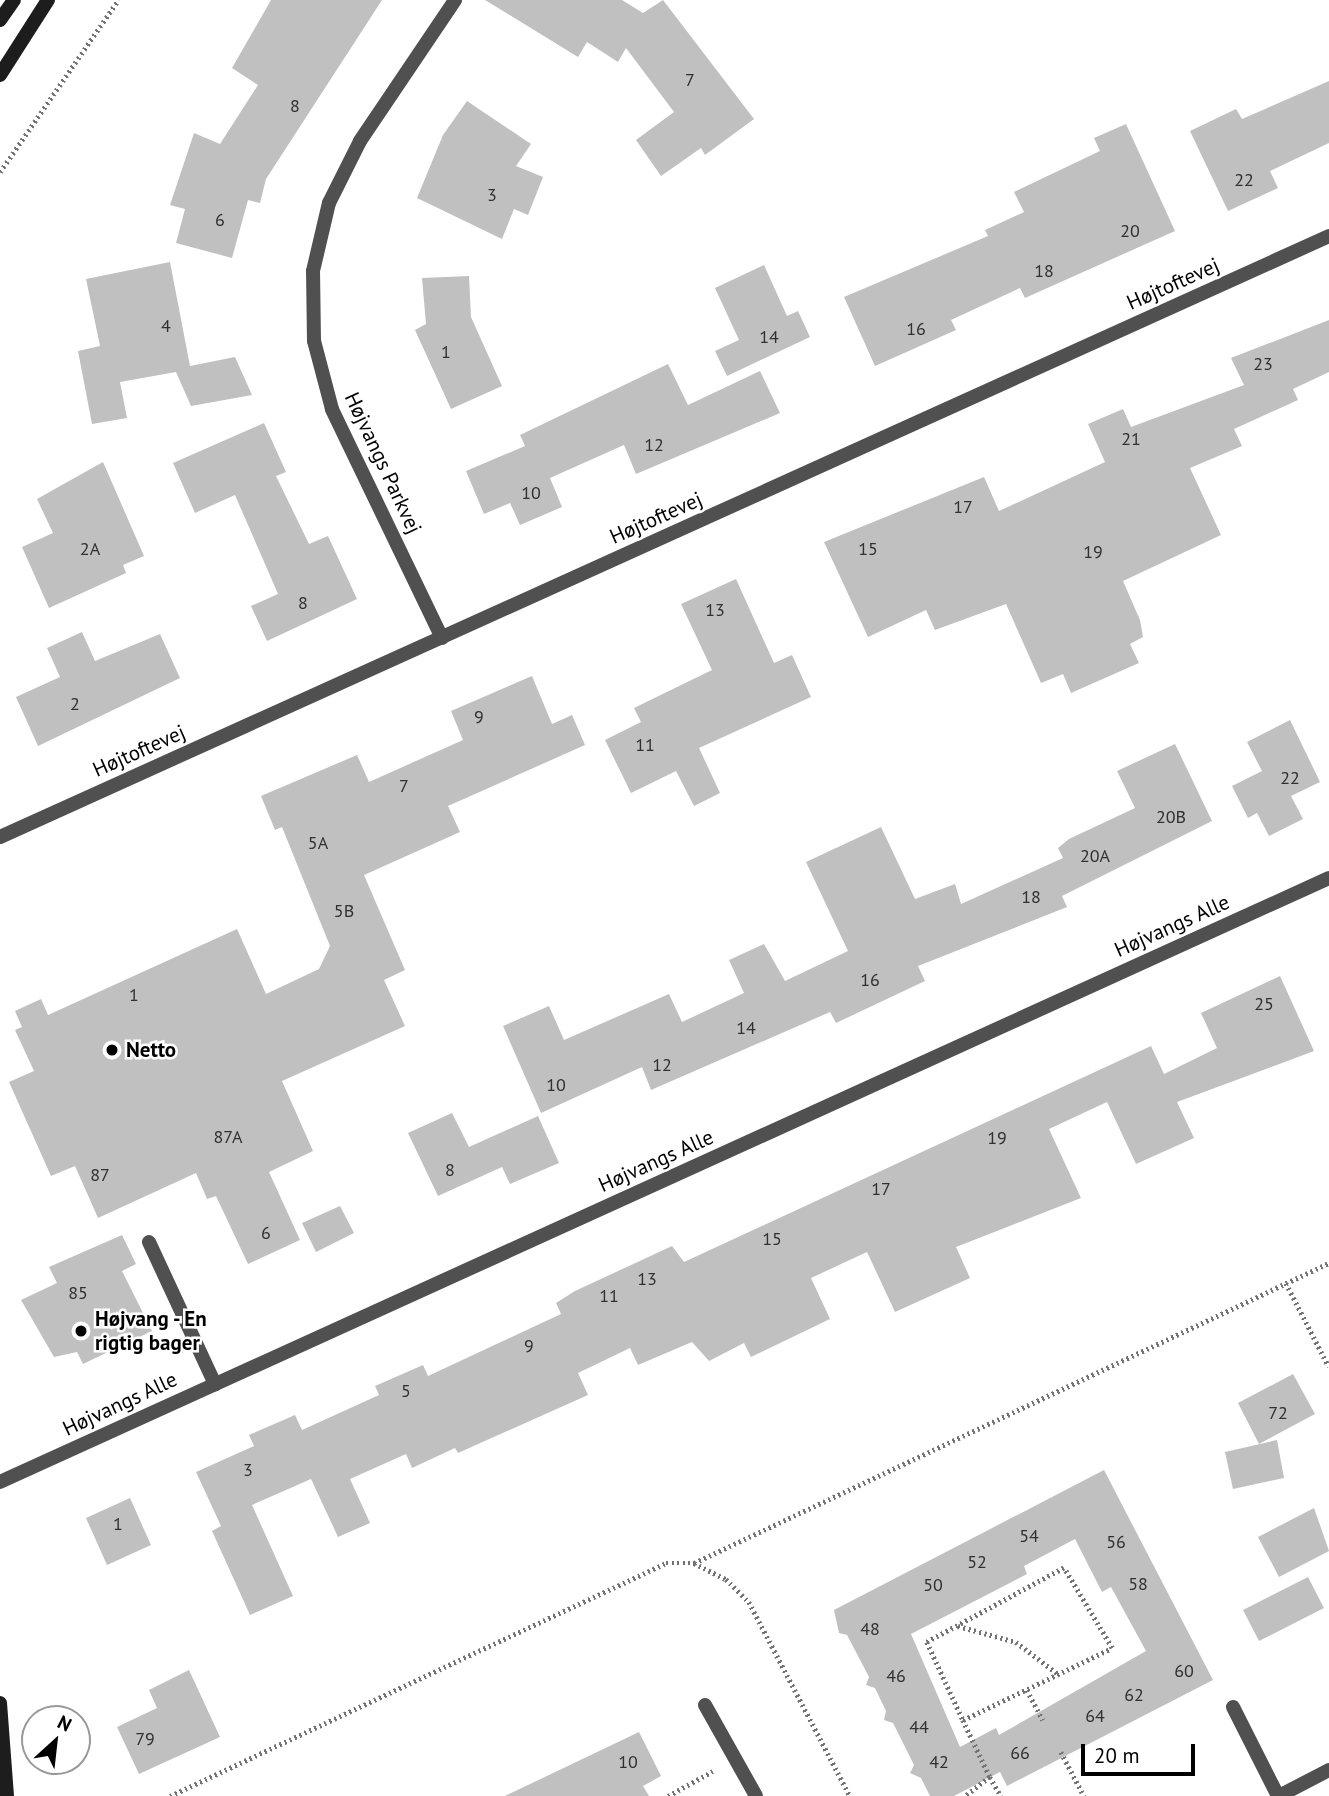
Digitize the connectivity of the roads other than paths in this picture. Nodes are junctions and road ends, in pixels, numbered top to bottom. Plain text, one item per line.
1 (14, 0) edge
2 (48, 0) edge
3 (455, 0) edge
4 (0, 20) edge
5 (0, 75) edge
6 (1329, 236) edge
7 (442, 638) junction
8 (0, 837) edge
9 (1329, 878) edge
10 (149, 1242) dead end
11 (215, 1384) junction
12 (0, 1482) edge
13 (0, 1703) edge
14 (705, 1705) dead end
15 (1233, 1707) dead end
16 (0, 1712) edge
17 (1329, 1770) edge
18 (7, 1796) edge
19 (756, 1796) edge
20 (1278, 1796) edge

1 - 4 street
2 - 5 street
3 - 7 street, Højvangs Parkvej
6 - 7 street, Højtoftevej
7 - 8 street, Højtoftevej
9 - 11 street, Højvangs Alle
10 - 11 street
11 - 12 street, Højvangs Alle
13 - 16 street
14 - 19 street
15 - 20 street
16 - 18 street
17 - 20 street

